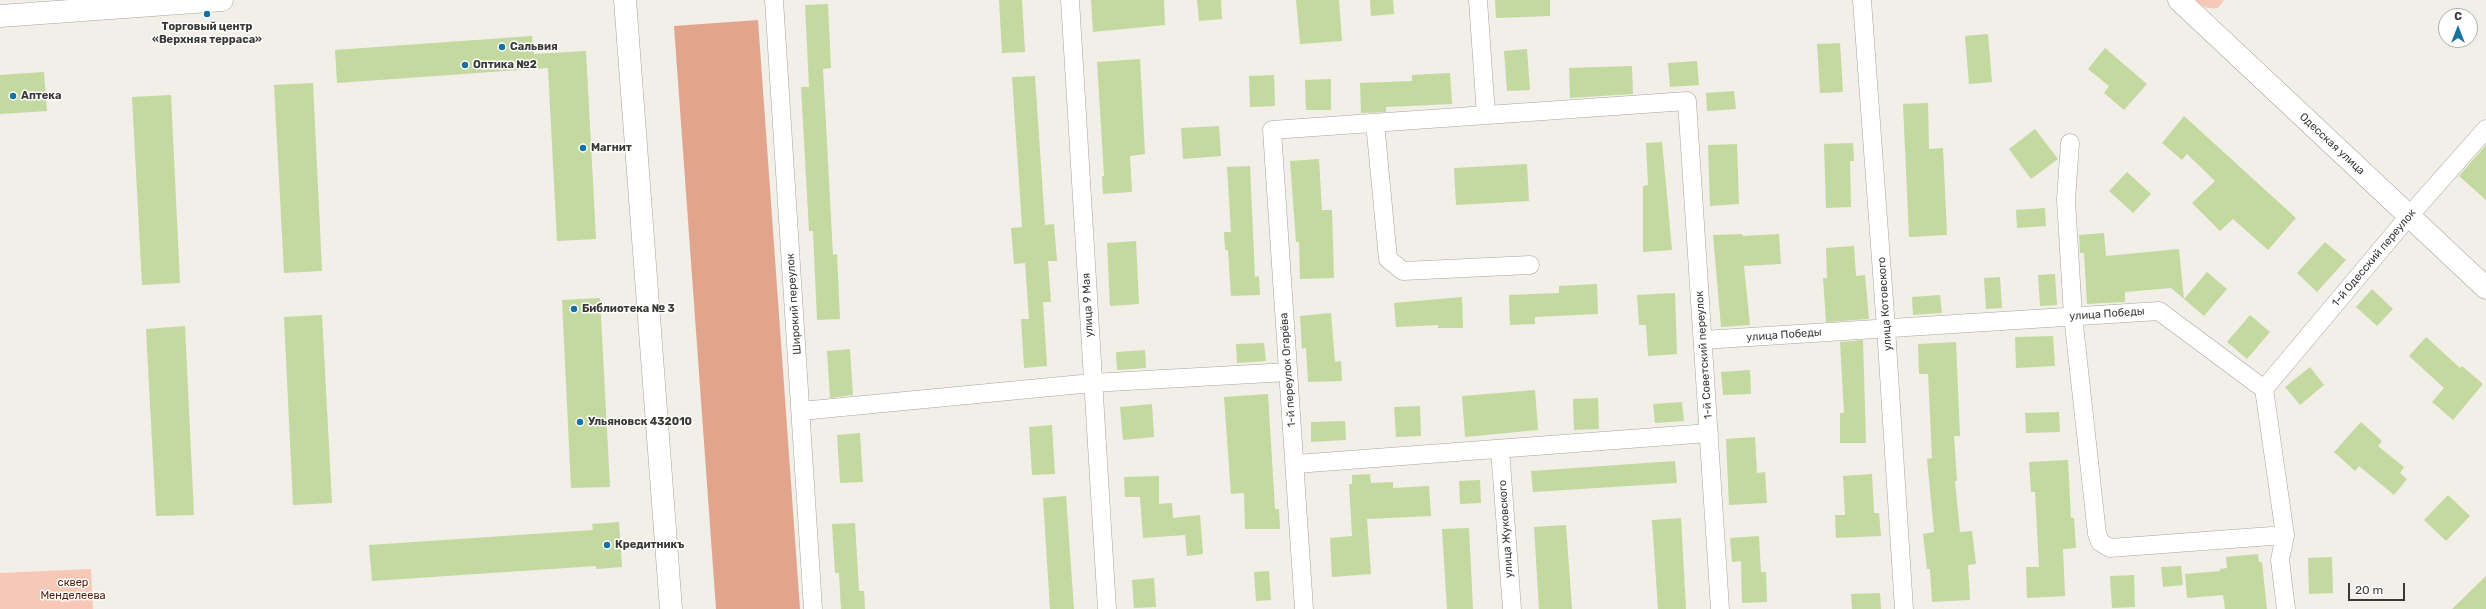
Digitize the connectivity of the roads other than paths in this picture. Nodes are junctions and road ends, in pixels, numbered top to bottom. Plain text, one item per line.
1 (222, 0) edge
2 (625, 0) edge
3 (774, 0) edge
4 (1070, 0) edge
5 (1478, 0) edge
6 (1862, 0) edge
7 (2179, 0) edge
8 (0, 16) edge
9 (1486, 115) junction
10 (1375, 123) junction
11 (2486, 129) edge
12 (2070, 143) dead end
13 (2409, 216) junction
14 (1530, 265) dead end
15 (2486, 288) edge
16 (2073, 316) junction
17 (1886, 328) junction
18 (1703, 340) junction
19 (1288, 372) junction
20 (1092, 383) junction
21 (2264, 389) junction
22 (801, 411) junction
23 (1709, 433) junction
24 (1500, 449) junction
25 (1296, 464) junction
26 (2285, 535) junction
27 (671, 609) edge
28 (813, 609) edge
29 (1107, 609) edge
30 (1304, 609) edge
31 (1512, 609) edge
32 (1720, 609) edge
33 (1904, 609) edge
34 (2286, 609) edge

1 - 8 main road
2 - 27 main road
3 - 22 street, Широкий переулок
4 - 20 street, улица 9 Мая
5 - 9 street
6 - 17 street, улица Котовского
7 - 13 main road, Одесская улица
9 - 10 street
9 - 18 street, 1-й Советский переулок
10 - 14 street
10 - 19 street, 1-й переулок Огарёва
11 - 13 street, 1-й Одесский переулок
12 - 16 street
13 - 15 main road, Одесская улица
13 - 21 street, 1-й Одесский переулок
16 - 17 street, улица Победы
16 - 21 street, улица Победы
16 - 26 street
17 - 18 street, улица Победы
17 - 33 street, улица Котовского
18 - 23 street, 1-й Советский переулок
19 - 20 street
19 - 25 street, 1-й переулок Огарёва
20 - 22 street
20 - 29 street, улица 9 Мая
21 - 26 street
22 - 28 street, Широкий переулок
23 - 24 street
23 - 32 street, 1-й Советский переулок
24 - 25 street
24 - 31 street, улица Жуковского
25 - 30 street, 1-й переулок Огарёва
26 - 34 street

